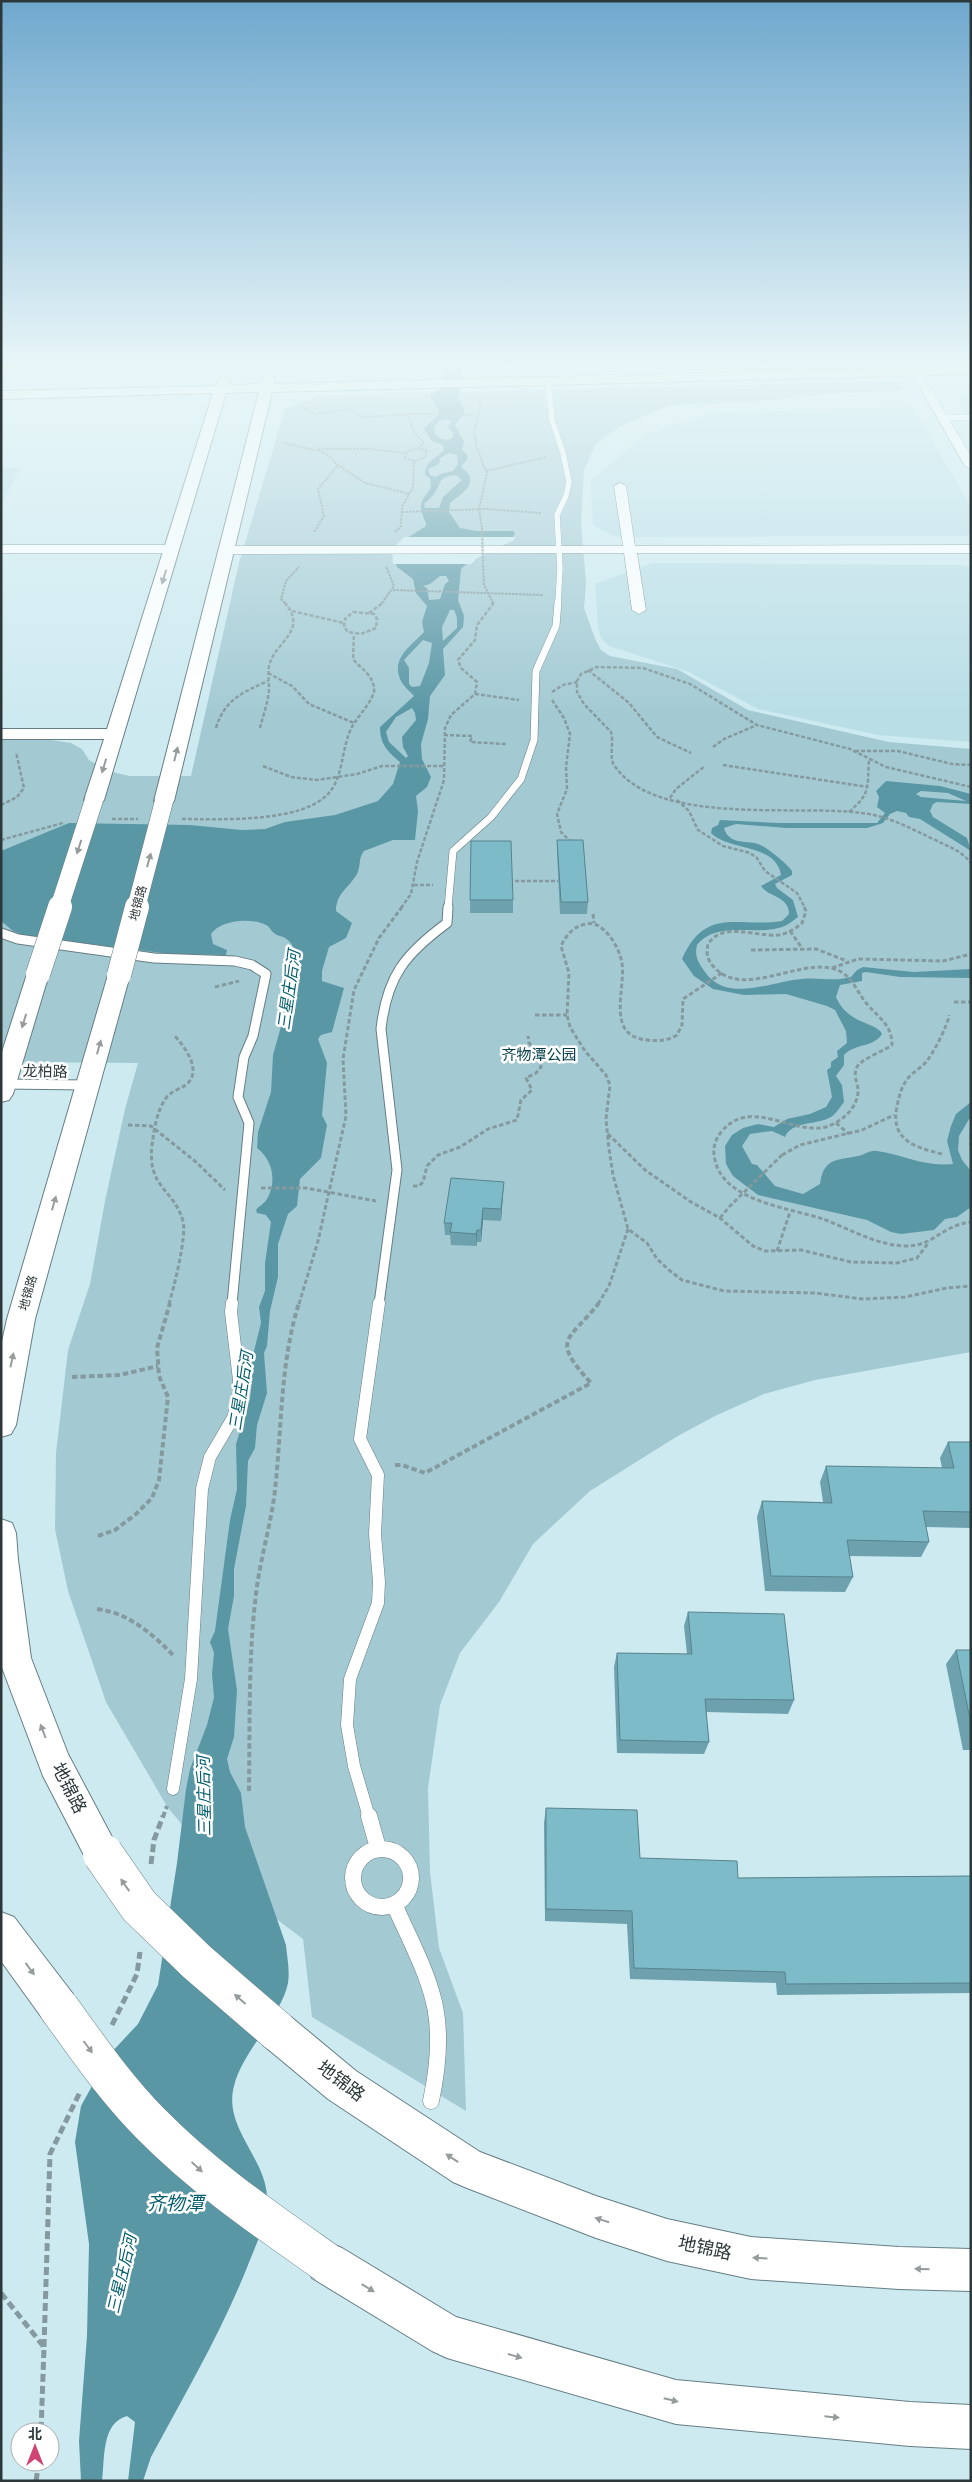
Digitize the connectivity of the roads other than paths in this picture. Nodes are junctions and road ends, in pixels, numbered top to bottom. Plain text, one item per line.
1 (193, 483) edge
2 (243, 483) edge
3 (569, 483) edge
4 (620, 486) dead end
5 (1, 549) edge
6 (172, 549) junction
7 (971, 549) edge
8 (227, 550) junction
9 (559, 550) junction
10 (630, 550) junction
11 (639, 610) dead end
12 (1, 734) edge
13 (114, 734) junction
14 (1, 933) edge
15 (88, 1085) junction
16 (2, 1087) edge
17 (1, 1425) edge
18 (1, 1533) edge
19 (174, 1790) dead end
20 (378, 1848) junction
21 (394, 1904) junction
22 (1, 1930) edge
23 (431, 2100) dead end
24 (971, 2270) edge
25 (971, 2427) edge

1 - 6 street
2 - 8 street, 地锦路
3 - 9 lane
4 - 10 street
5 - 6 street
6 -> 13 street
7 - 10 street
8 - 9 street
15 -> 8 street, 地锦路, bridge
9 - 10 street
9 - 20 lane
10 - 11 street
12 - 13 street
13 -> 16 street, bridge
14 - 19 lane
15 - 16 lane, 龙柏路
17 -> 15 street, 地锦路
24 -> 18 street, 地锦路, bridge
20 - 21 lane
20 - 21 lane
21 - 23 lane
22 -> 25 street, bridge

